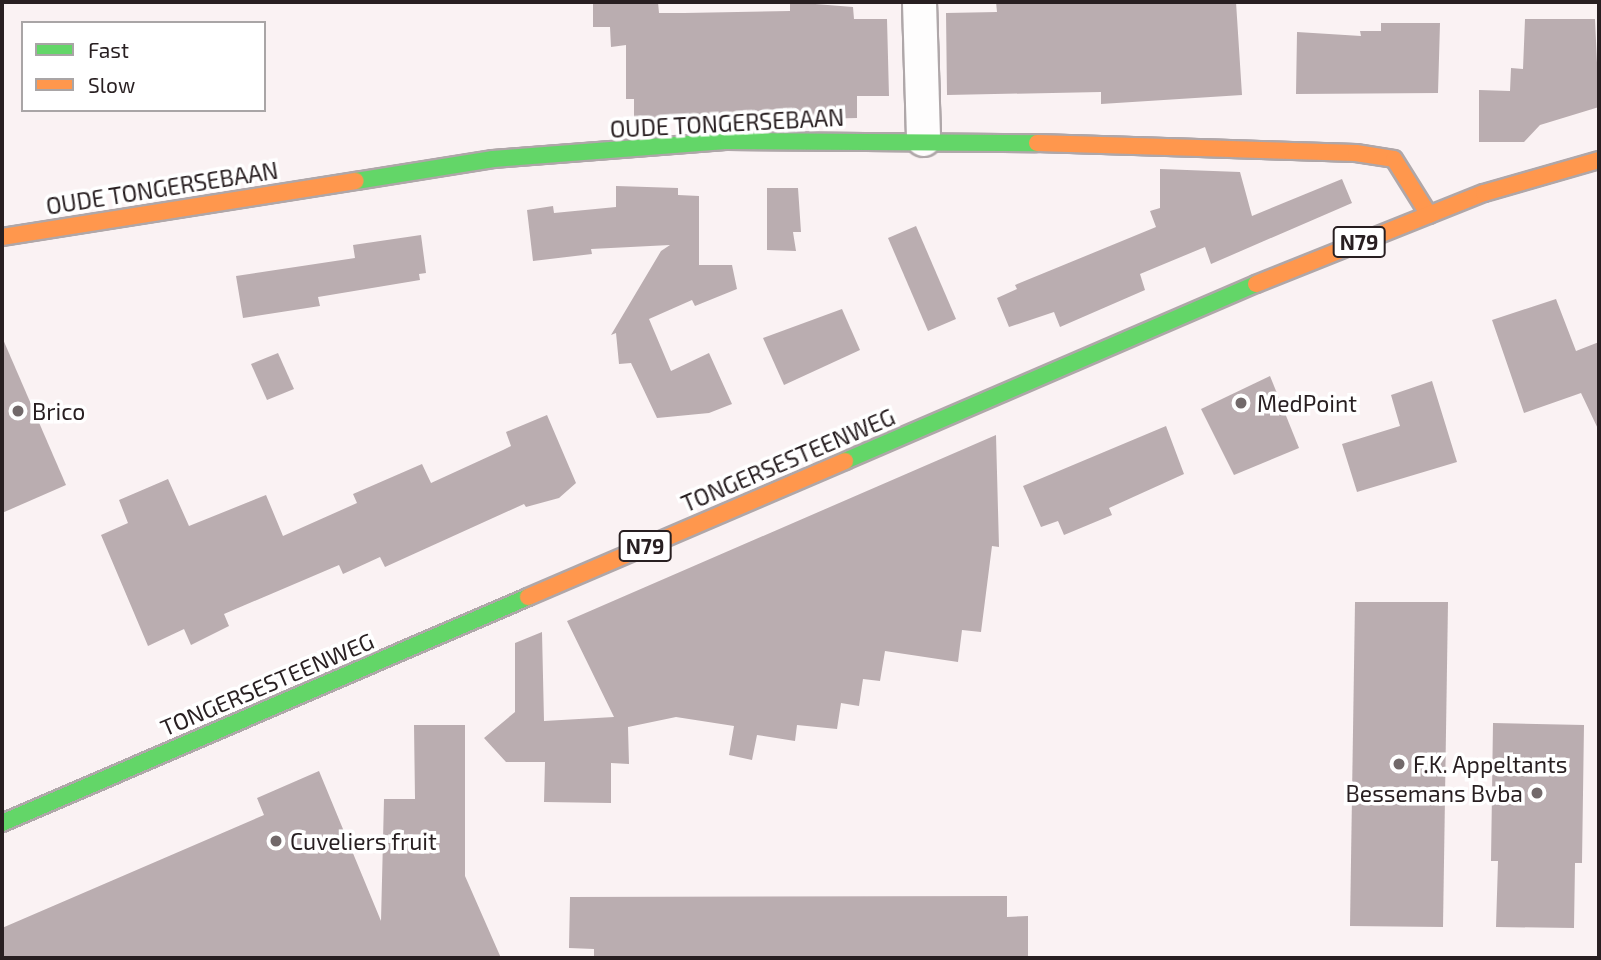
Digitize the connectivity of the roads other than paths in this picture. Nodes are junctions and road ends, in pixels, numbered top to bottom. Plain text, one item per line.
1 (919, 2) edge
2 (923, 139) junction
3 (1599, 160) edge
4 (1429, 215) junction
5 (2, 237) edge
6 (2, 822) edge

1 - 2 street
2 - 4 main road, OUDE TONGERSEBAAN
2 - 5 main road, OUDE TONGERSEBAAN
3 - 4 main road, TONGERSESTEENWEG / N79
4 - 6 main road, TONGERSESTEENWEG / N79

